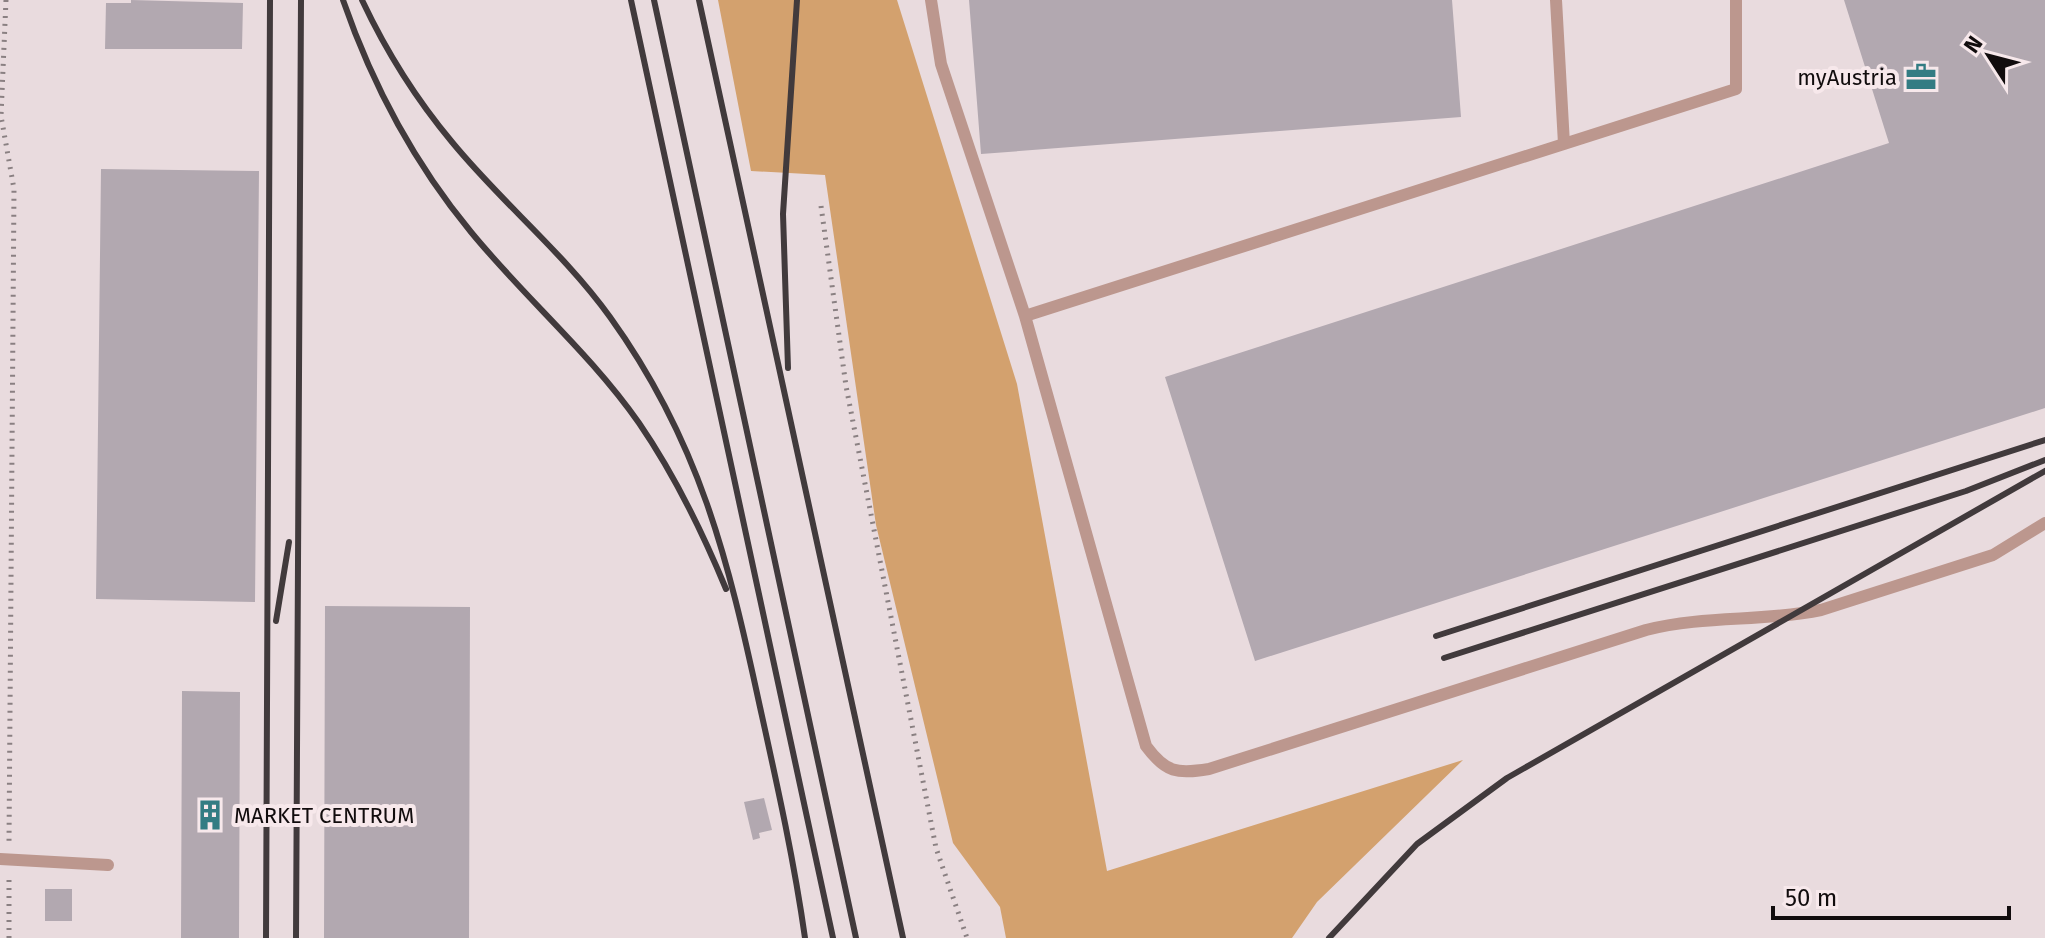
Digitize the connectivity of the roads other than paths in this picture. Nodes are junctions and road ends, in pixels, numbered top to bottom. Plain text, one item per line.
1 (931, 0) edge
2 (1556, 0) edge
3 (1736, 0) edge
4 (1564, 144) junction
5 (1025, 316) junction
6 (2045, 523) edge
7 (5, 859) edge
8 (108, 865) dead end

1 - 5 lane
2 - 4 lane
3 - 4 lane
4 - 5 lane
5 - 6 lane
7 - 8 lane

